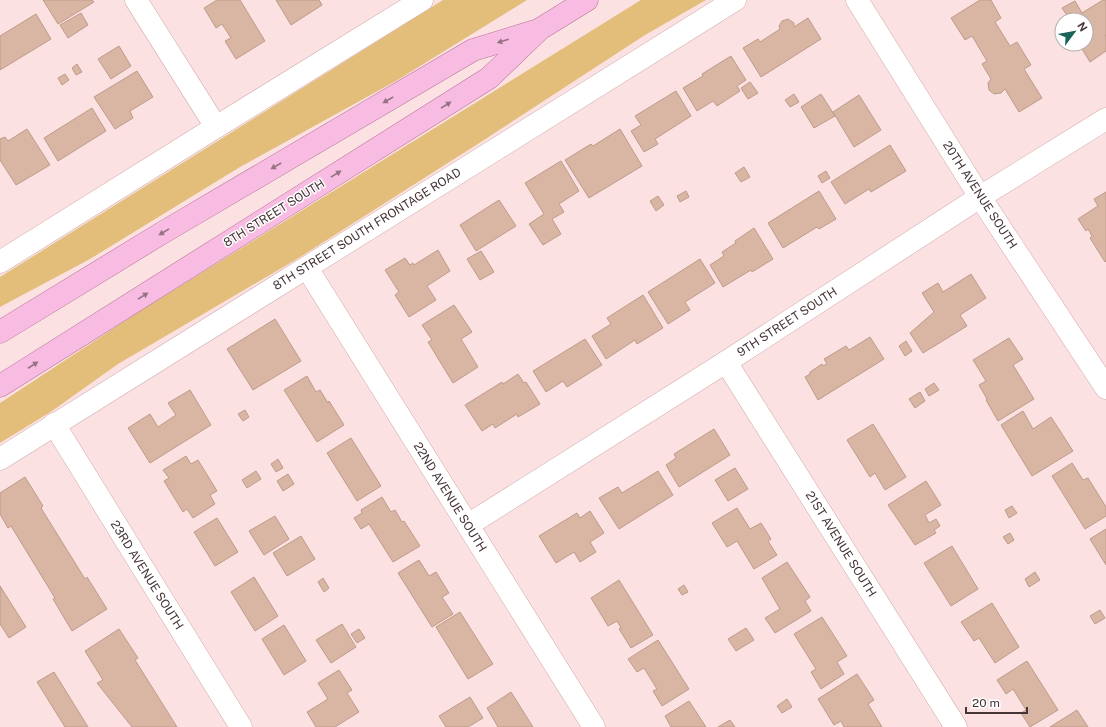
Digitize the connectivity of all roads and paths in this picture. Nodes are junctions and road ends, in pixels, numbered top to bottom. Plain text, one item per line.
1 (136, 0) edge
2 (422, 0) edge
3 (587, 0) edge
4 (735, 0) edge
5 (857, 0) edge
6 (540, 29) junction
7 (1106, 119) edge
8 (216, 127) junction
9 (980, 197) junction
10 (0, 262) edge
11 (306, 268) junction
12 (0, 332) edge
13 (726, 362) junction
14 (0, 386) edge
15 (1106, 388) edge
16 (54, 424) junction
17 (0, 459) edge
18 (468, 525) junction
19 (241, 727) edge
20 (594, 727) edge
21 (956, 727) edge

1 - 8 street
2 - 8 street
3 - 6 main road, 8TH STREET SOUTH
4 - 11 street, 8TH STREET SOUTH FRONTAGE ROAD
5 - 9 street, 20TH AVENUE SOUTH
6 -> 12 main road, 8TH STREET SOUTH
14 -> 6 main road, 8TH STREET SOUTH
7 - 9 street, 9TH STREET SOUTH
8 - 10 street
9 - 13 street, 9TH STREET SOUTH
9 - 15 street, 20TH AVENUE SOUTH
11 - 16 street, 8TH STREET SOUTH FRONTAGE ROAD
11 - 18 street, 22ND AVENUE SOUTH
13 - 18 street, 9TH STREET SOUTH
13 - 21 street, 21ST AVENUE SOUTH
16 - 17 street, 8TH STREET SOUTH FRONTAGE ROAD
16 - 19 street, 23RD AVENUE SOUTH
18 - 20 street, 22ND AVENUE SOUTH

